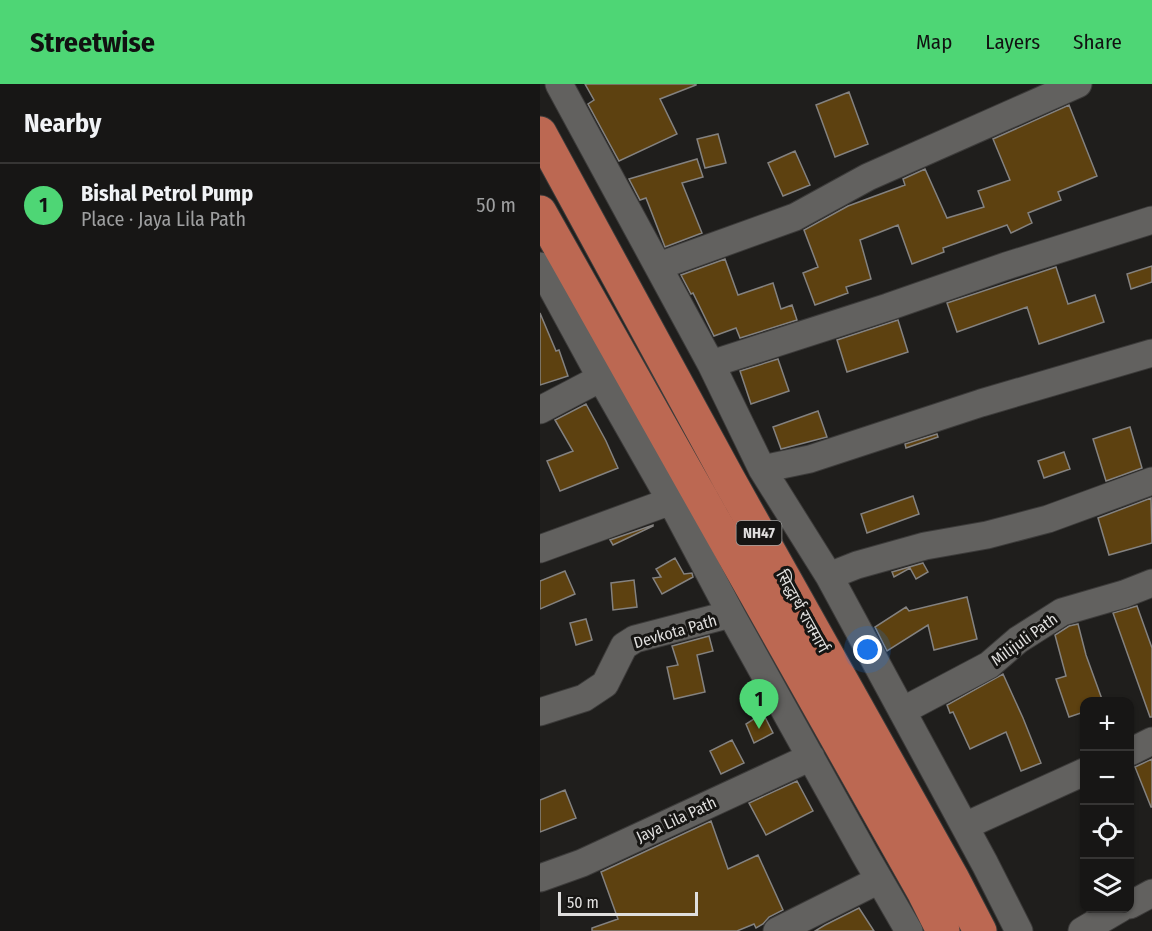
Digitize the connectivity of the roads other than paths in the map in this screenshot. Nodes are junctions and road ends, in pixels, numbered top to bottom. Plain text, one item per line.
1 (1078, 84) edge
2 (563, 85) edge
3 (540, 133) edge
4 (540, 212) edge
5 (1152, 220) edge
6 (540, 266) edge
7 (659, 266) junction
8 (1152, 353) edge
9 (711, 364) junction
10 (601, 378) junction
11 (540, 410) edge
12 (762, 469) junction
13 (1152, 481) edge
14 (671, 501) junction
15 (540, 549) edge
16 (829, 576) junction
17 (1152, 583) edge
18 (731, 614) junction
19 (902, 711) junction
20 (540, 712) edge
21 (1152, 741) edge
22 (1132, 751) edge
23 (811, 757) junction
24 (1080, 774) edge
25 (965, 826) junction
26 (540, 878) edge
27 (879, 880) junction
28 (1152, 894) edge
29 (1134, 902) edge
30 (1114, 913) edge
31 (777, 931) edge
32 (909, 931) edge
33 (943, 931) edge
34 (980, 931) edge
35 (1019, 931) edge
36 (1082, 931) edge

1 - 7 street
2 - 7 street
3 - 34 highway, सिद्धार्थ राजमार्ग / NH47
4 - 33 highway, सिद्धार्थ राजमार्ग / NH47
5 - 9 street
6 - 10 street
7 - 9 street
8 - 12 street
9 - 12 street
10 - 11 street
10 - 14 street
12 - 16 street
13 - 16 street
14 - 15 street
14 - 18 street
16 - 19 street
17 - 19 street, Milijuli Path
18 - 20 street, Devkota Path
18 - 23 street
19 - 25 street
21 - 22 street
23 - 26 street, Jaya Lila Path
23 - 27 street
24 - 25 street
25 - 35 street
27 - 31 street
27 - 32 street
28 - 29 street
30 - 36 street

